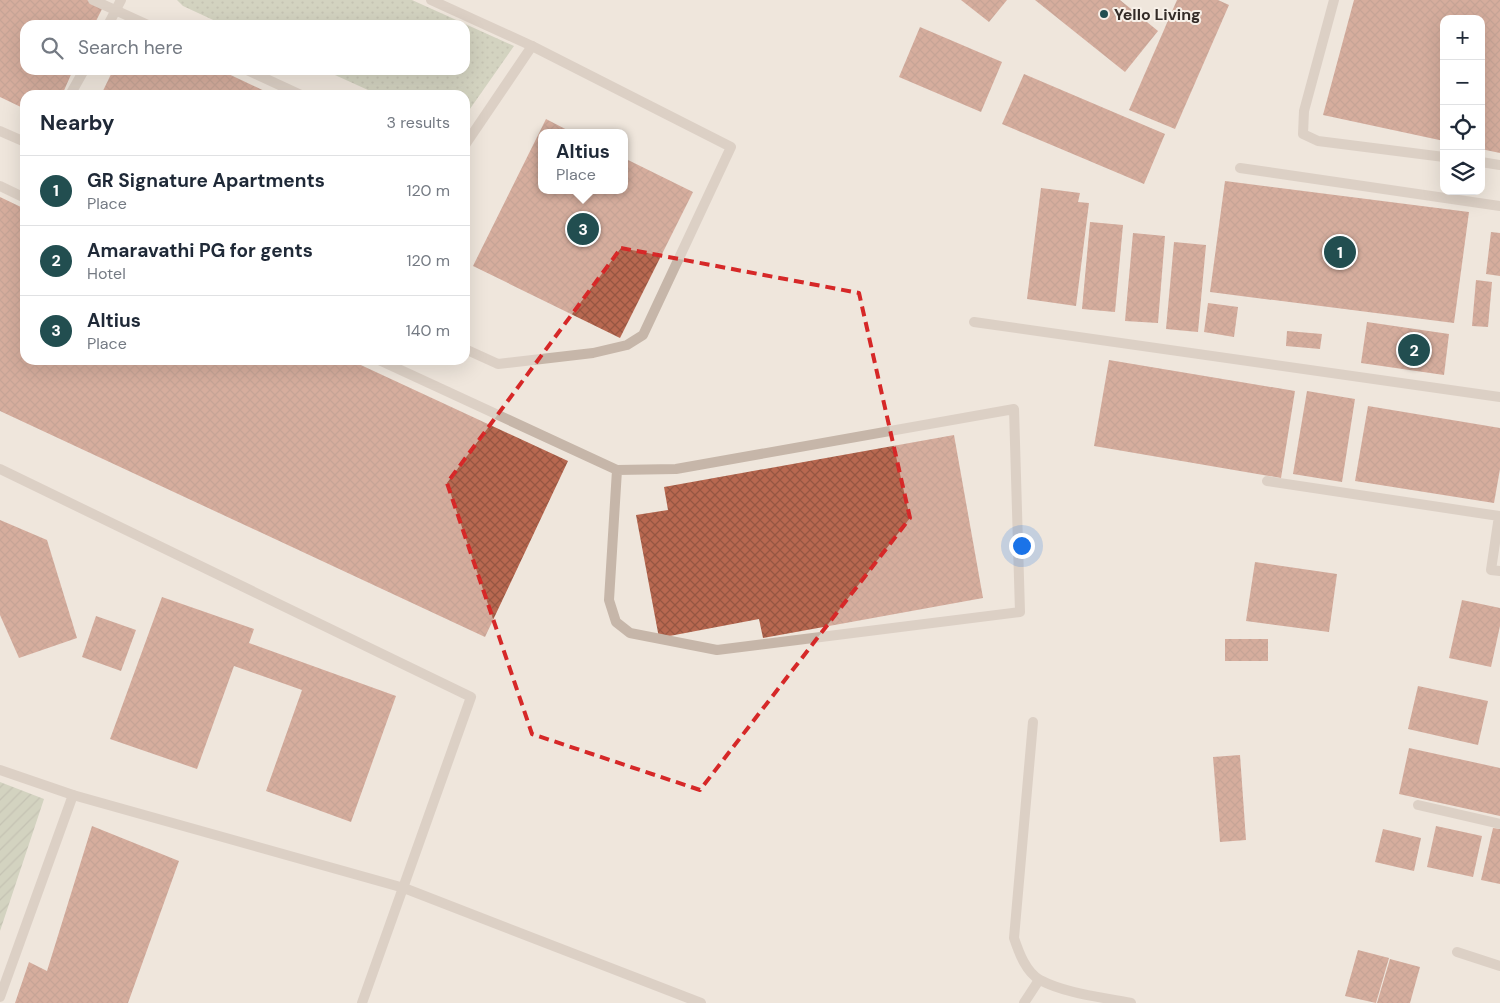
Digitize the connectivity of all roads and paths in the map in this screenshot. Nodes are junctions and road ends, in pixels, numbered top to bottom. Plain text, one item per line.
1 (93, 0) edge
2 (121, 0) edge
3 (431, 0) edge
4 (1334, 0) edge
5 (116, 10) junction
6 (111, 20) edge
7 (137, 20) edge
8 (532, 46) junction
9 (81, 75) edge
10 (257, 75) edge
11 (73, 90) edge
12 (290, 90) edge
13 (0, 130) edge
14 (470, 138) edge
15 (20, 140) edge
16 (1440, 156) edge
17 (1485, 163) edge
18 (1500, 165) edge
19 (1240, 168) dead end
20 (0, 186) edge
21 (20, 196) edge
22 (1500, 206) edge
23 (974, 322) dead end
24 (470, 351) edge
25 (390, 365) edge
26 (1500, 397) edge
27 (0, 469) edge
28 (617, 470) junction
29 (1268, 482) dead end
30 (1500, 571) edge
31 (1034, 722) dead end
32 (0, 770) edge
33 (73, 795) junction
34 (1418, 805) dead end
35 (1500, 824) edge
36 (404, 888) junction
37 (1457, 952) dead end
38 (1500, 966) edge
39 (1039, 980) junction
40 (0, 997) edge
41 (362, 1003) edge
42 (701, 1003) edge
43 (1024, 1003) edge
44 (1131, 1003) edge

1 - 5 lane
2 - 5 lane
3 - 8 lane
4 - 16 lane
5 - 6 lane
5 - 7 lane
8 - 14 lane
8 - 24 lane
9 - 11 lane
10 - 12 lane
13 - 15 lane
17 - 18 lane
19 - 22 lane
20 - 21 lane
23 - 26 lane
25 - 28 lane
27 - 36 lane
28 - 28 lane
29 - 30 lane
31 - 39 lane
32 - 33 lane
33 - 36 lane
33 - 40 lane
34 - 35 lane
36 - 41 lane
36 - 42 lane
37 - 38 lane
39 - 43 lane
39 - 44 lane

